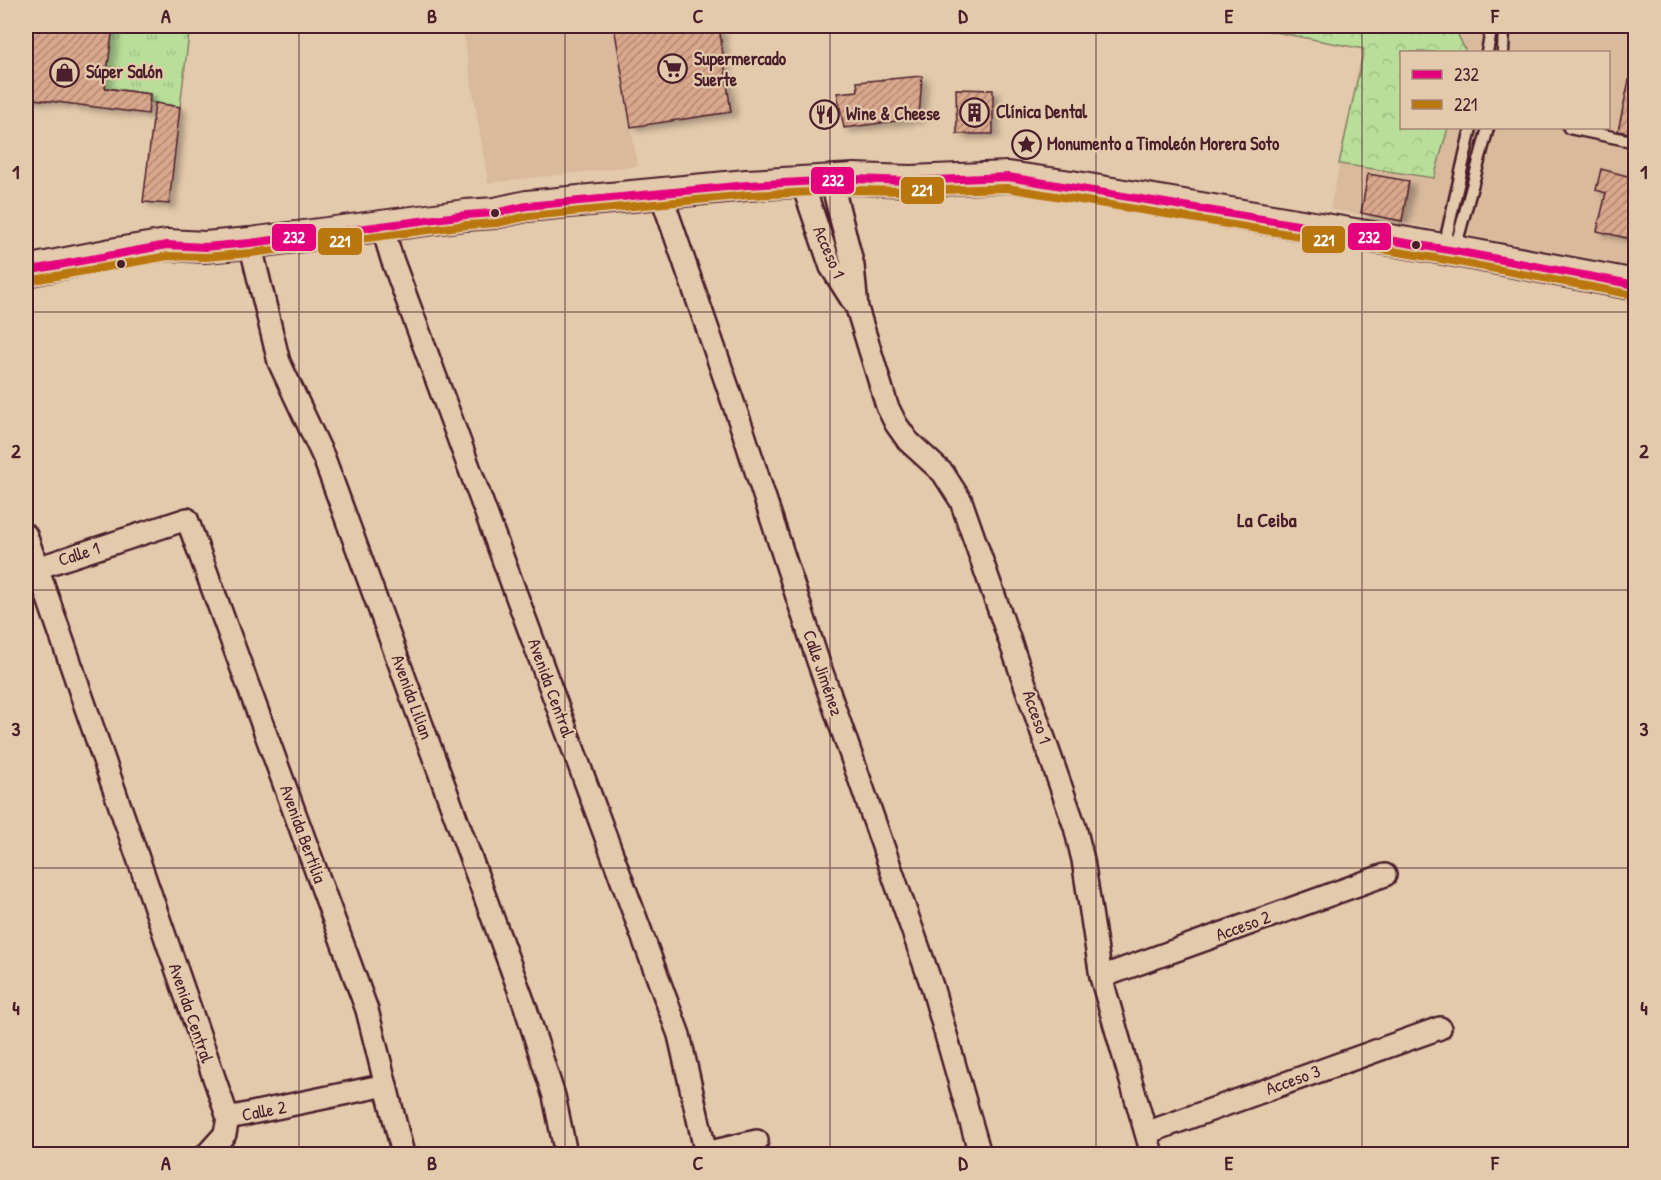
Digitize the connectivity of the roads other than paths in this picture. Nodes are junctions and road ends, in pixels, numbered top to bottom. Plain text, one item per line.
1 (1490, 26) edge
2 (1504, 26) edge
3 (1487, 51) edge
4 (1503, 51) edge
5 (1471, 129) edge
6 (1488, 129) edge
7 (1574, 129) edge
8 (1635, 142) edge
9 (910, 181) junction
10 (820, 192) junction
11 (664, 200) junction
12 (382, 226) junction
13 (250, 243) junction
14 (205, 247) junction
15 (1449, 250) junction
16 (26, 271) edge
17 (1635, 285) edge
18 (26, 287) edge
19 (187, 519) joint
20 (26, 535) edge
21 (37, 568) junction
22 (1385, 875) dead end
23 (1101, 977) junction
24 (1440, 1028) dead end
25 (386, 1085) junction
26 (228, 1118) junction
27 (1146, 1133) junction
28 (757, 1141) dead end
29 (704, 1154) edge
30 (207, 1155) edge
31 (403, 1155) edge
32 (566, 1155) edge
33 (980, 1155) edge
34 (1152, 1155) edge

1 - 3 lane
2 - 4 lane
5 - 15 lane
6 - 15 lane
7 - 8 lane
9 - 10 main road
9 - 11 main road
9 - 15 main road
10 - 11 main road
10 - 23 street, Acceso 1
11 - 12 main road
11 - 33 street, Calle Jiménez
12 - 13 main road
12 - 29 street, Avenida Central
13 - 14 main road
13 - 32 street, Avenida Lilian
14 - 16 main road
14 - 18 main road
15 - 17 main road
19 - 21 street, Calle 1
19 - 25 street, Avenida Bertilia
20 - 21 street, Avenida Central
21 - 26 street, Avenida Central
22 - 23 street, Acceso 2
23 - 27 street, Acceso 1
24 - 27 street, Acceso 3
25 - 26 street, Calle 2
25 - 31 street, Avenida Bertilia
26 - 30 street, Calle 2
27 - 34 street, Acceso 1
28 - 29 street

